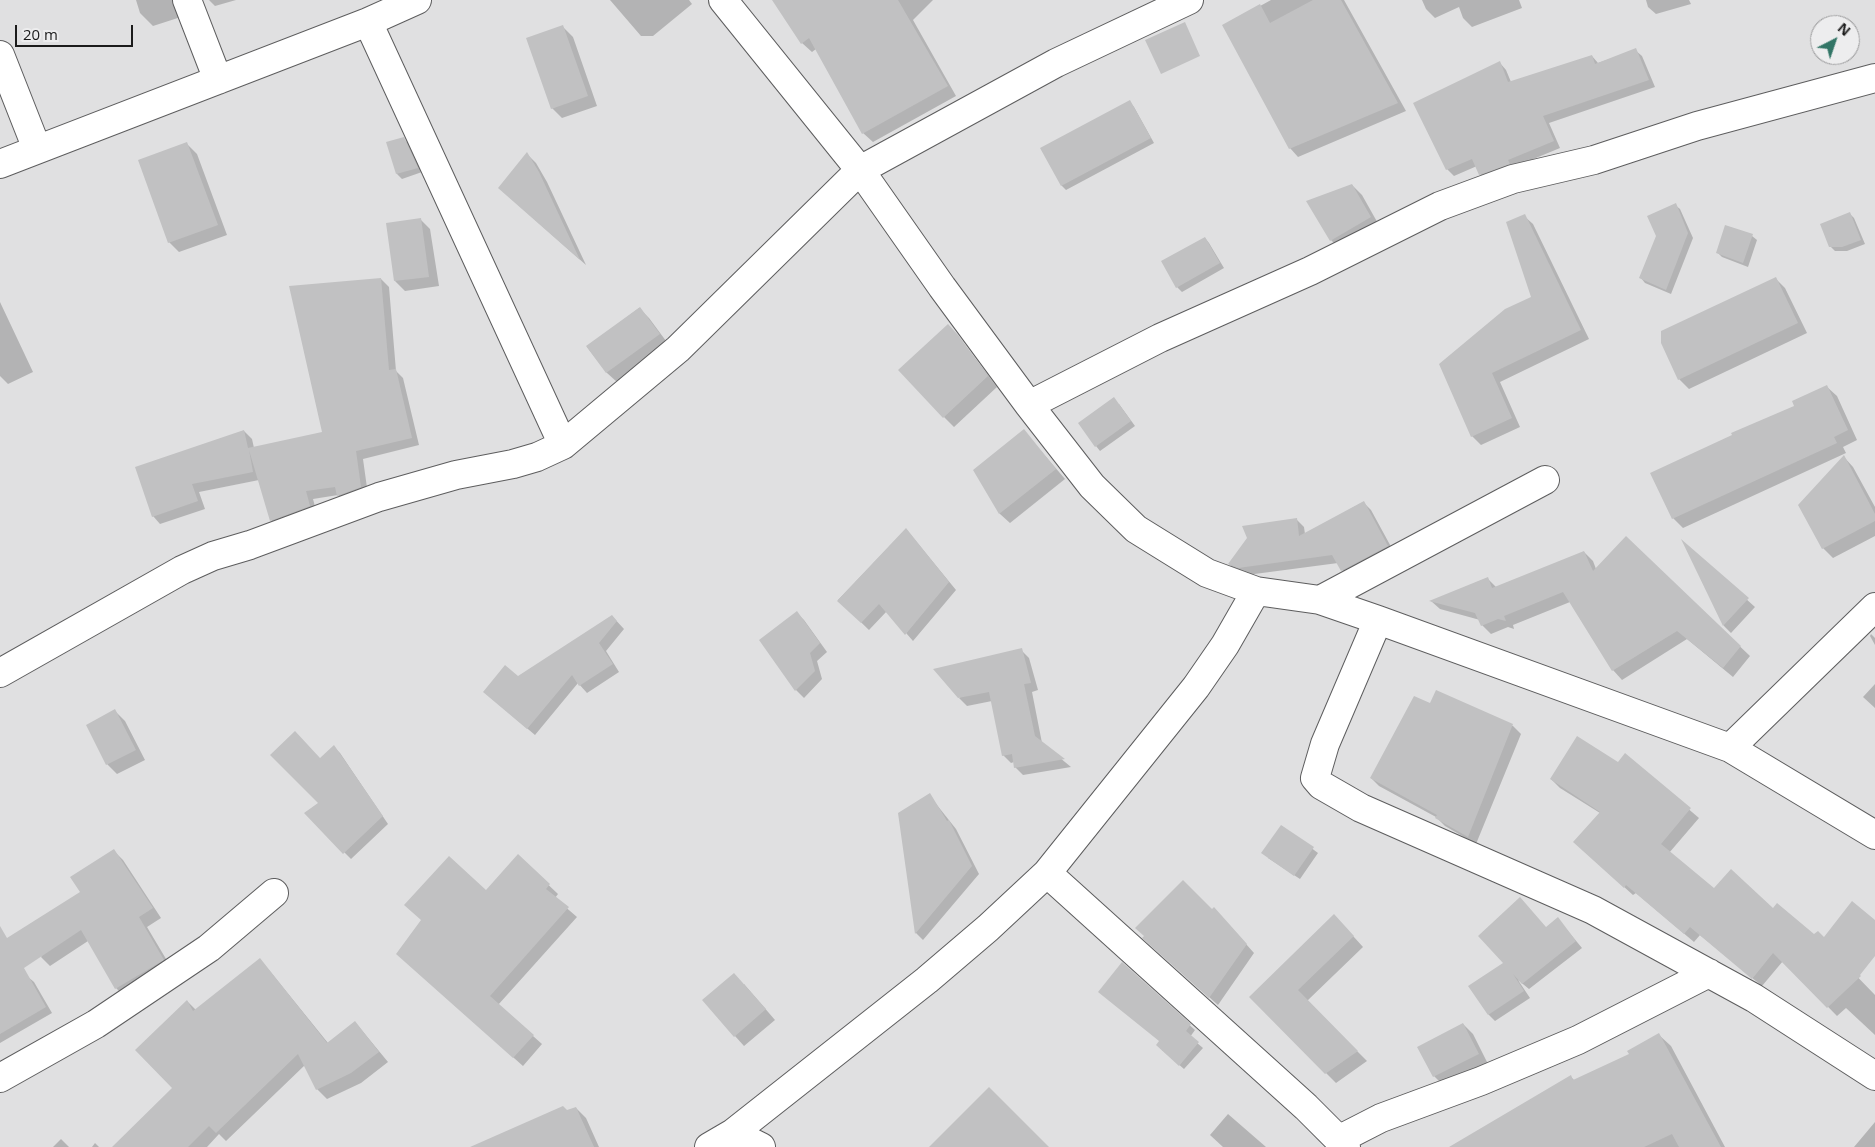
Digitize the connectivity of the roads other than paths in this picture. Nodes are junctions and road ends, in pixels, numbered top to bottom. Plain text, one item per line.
1 (187, 0) edge
2 (418, 0) edge
3 (724, 0) edge
4 (1189, 0) edge
5 (368, 22) junction
6 (0, 55) edge
7 (1875, 78) edge
8 (218, 80) junction
9 (37, 149) junction
10 (0, 164) edge
11 (860, 170) junction
12 (1030, 405) junction
13 (563, 444) junction
14 (1545, 480) dead end
15 (1256, 591) junction
16 (1320, 600) junction
17 (1875, 607) edge
18 (1378, 620) junction
19 (0, 674) edge
20 (1730, 748) junction
21 (1875, 835) edge
22 (1047, 873) junction
23 (274, 894) dead end
24 (1709, 973) junction
25 (1875, 1076) edge
26 (0, 1078) edge
27 (733, 1133) junction
28 (1343, 1143) edge
29 (709, 1147) edge
30 (760, 1147) edge

1 - 8 street
2 - 5 street
3 - 11 street
4 - 11 street
5 - 8 street
5 - 13 street
6 - 9 street
7 - 12 street
8 - 9 street
9 - 10 street
11 - 12 street
11 - 13 street
12 - 15 street
13 - 19 street
14 - 16 street
15 - 16 street
15 - 22 street
16 - 18 street
17 - 20 street
18 - 20 street
18 - 24 street
20 - 21 street
22 - 27 street
22 - 28 street
23 - 26 street
24 - 25 street
24 - 28 street
27 - 29 street
27 - 30 street

